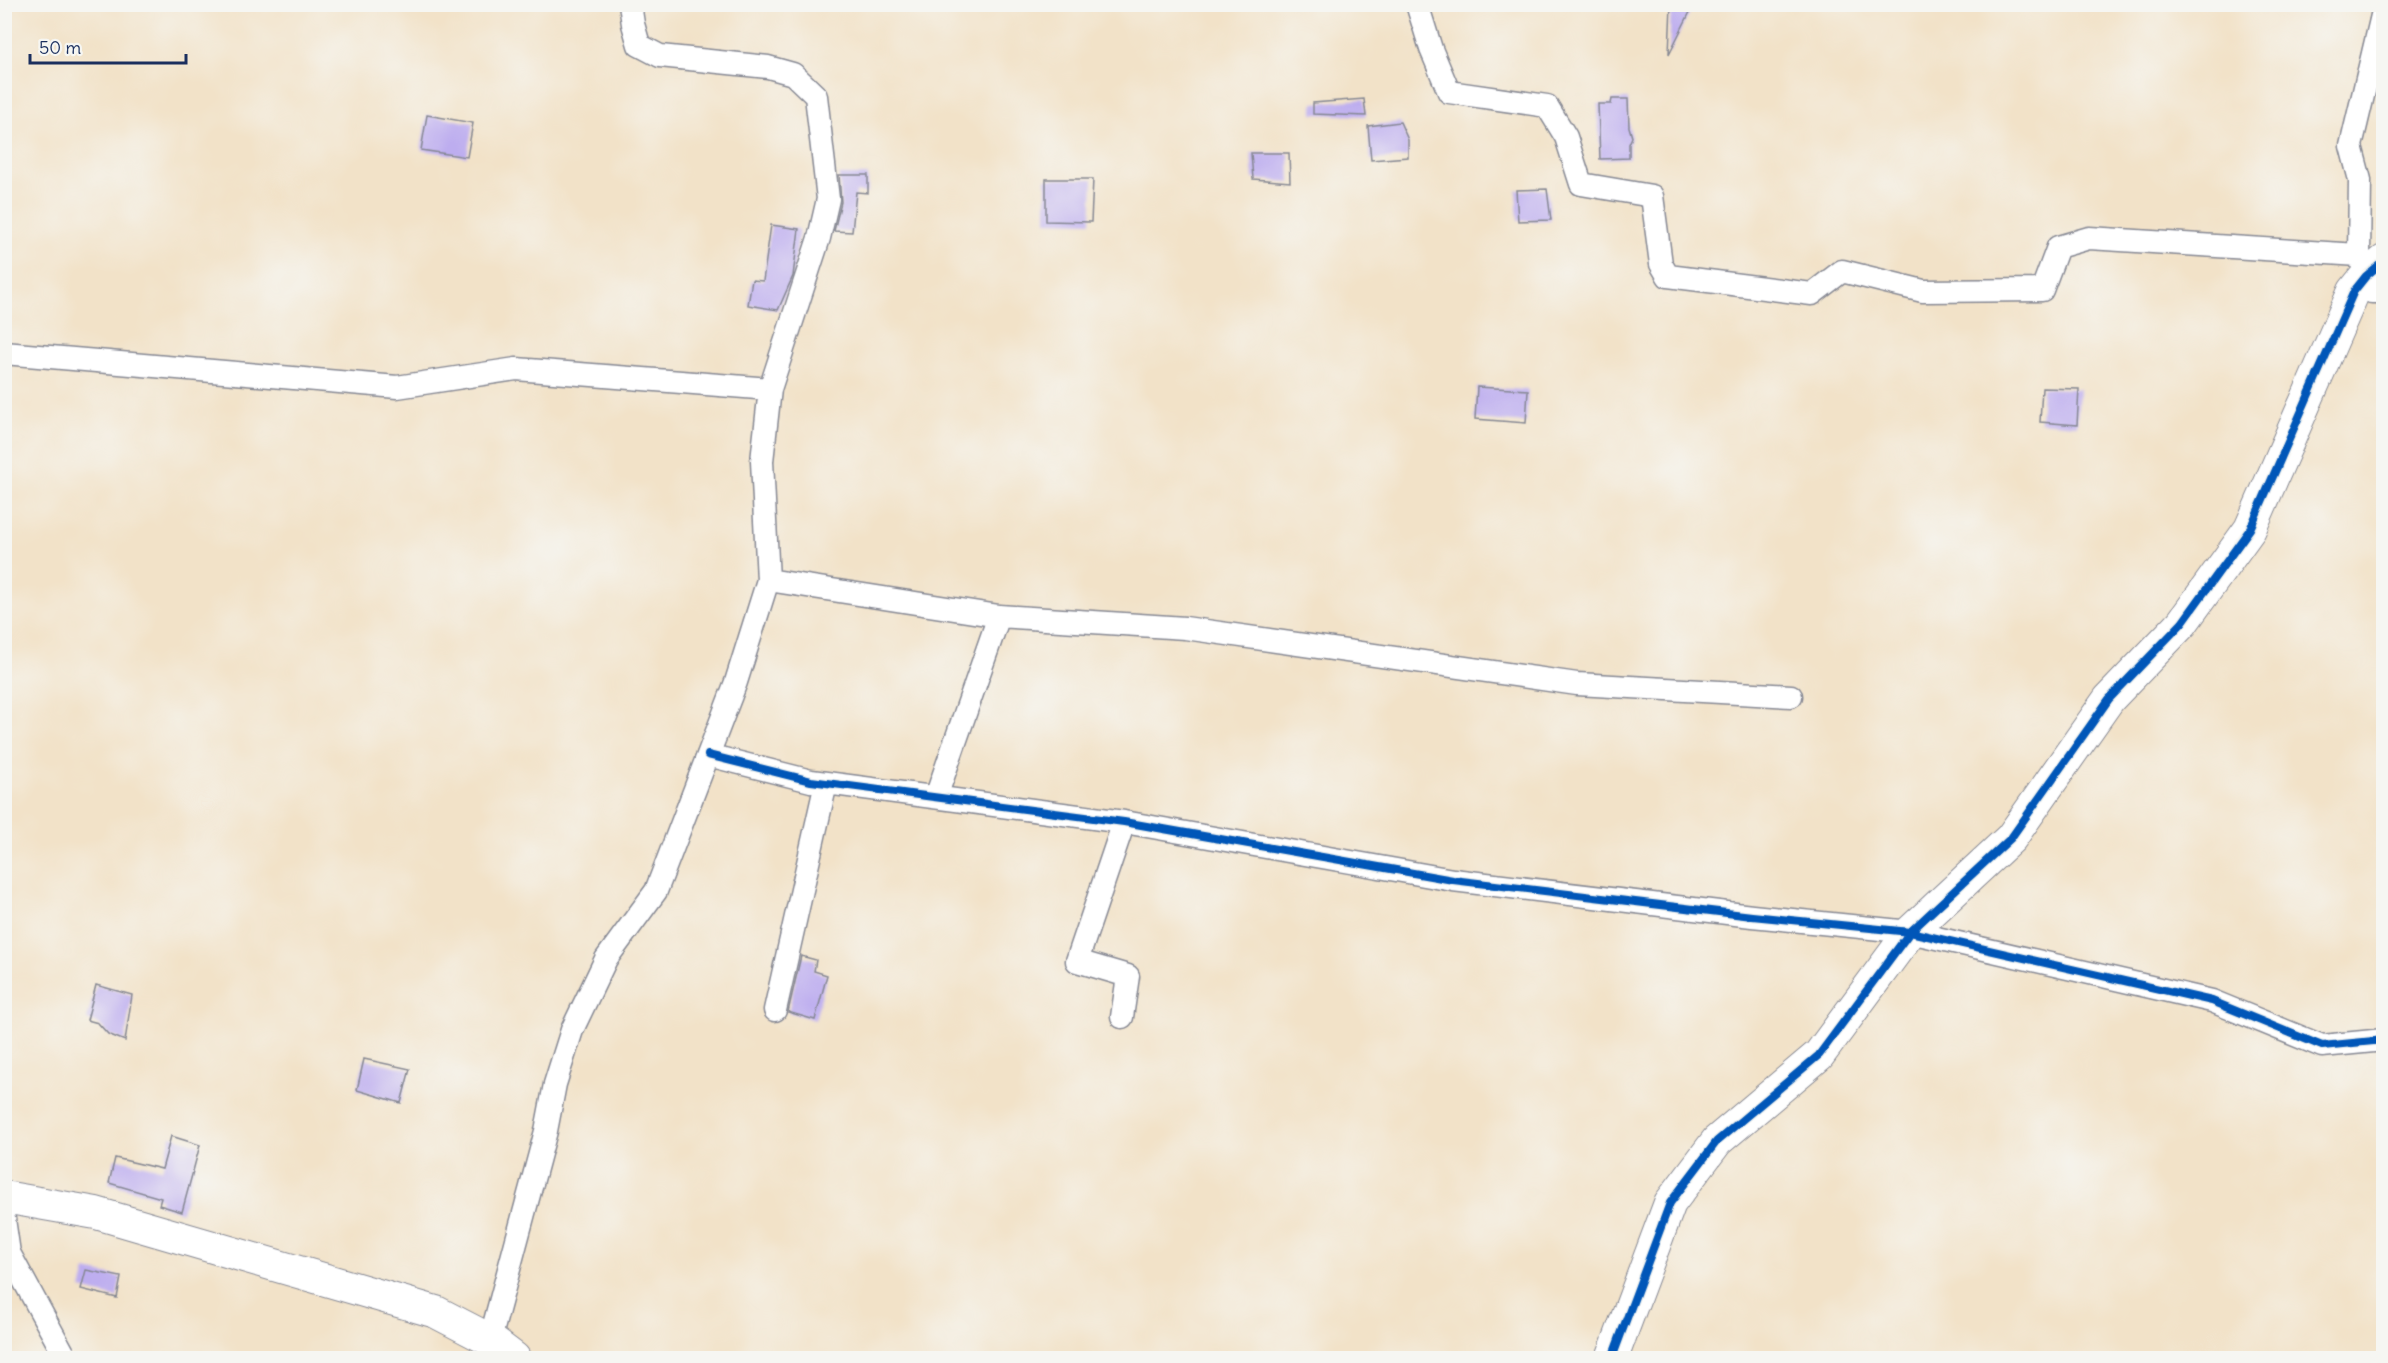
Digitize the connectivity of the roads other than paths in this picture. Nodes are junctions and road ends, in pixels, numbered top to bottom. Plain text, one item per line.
1 (630, 4) edge
2 (1417, 4) edge
3 (2384, 7) edge
4 (2373, 271) edge
5 (4, 353) edge
6 (770, 389) junction
7 (768, 580) junction
8 (999, 615) junction
9 (1791, 696) dead end
10 (708, 755) junction
11 (826, 783) junction
12 (936, 797) junction
13 (1124, 822) junction
14 (1910, 932) junction
15 (775, 1010) dead end
16 (1122, 1017) dead end
17 (2384, 1040) edge
18 (4, 1197) edge
19 (4, 1219) edge
20 (502, 1349) edge
21 (66, 1359) edge
22 (1612, 1359) edge

1 - 6 street
2 - 4 street
3 - 4 street
4 - 14 street
5 - 6 street
6 - 7 street
7 - 8 street
7 - 10 street
8 - 9 street
8 - 12 street
10 - 11 street
10 - 20 street
11 - 12 street
11 - 15 street
12 - 13 street
13 - 14 street
13 - 16 street
14 - 17 street
14 - 22 street
18 - 20 street
19 - 21 street

